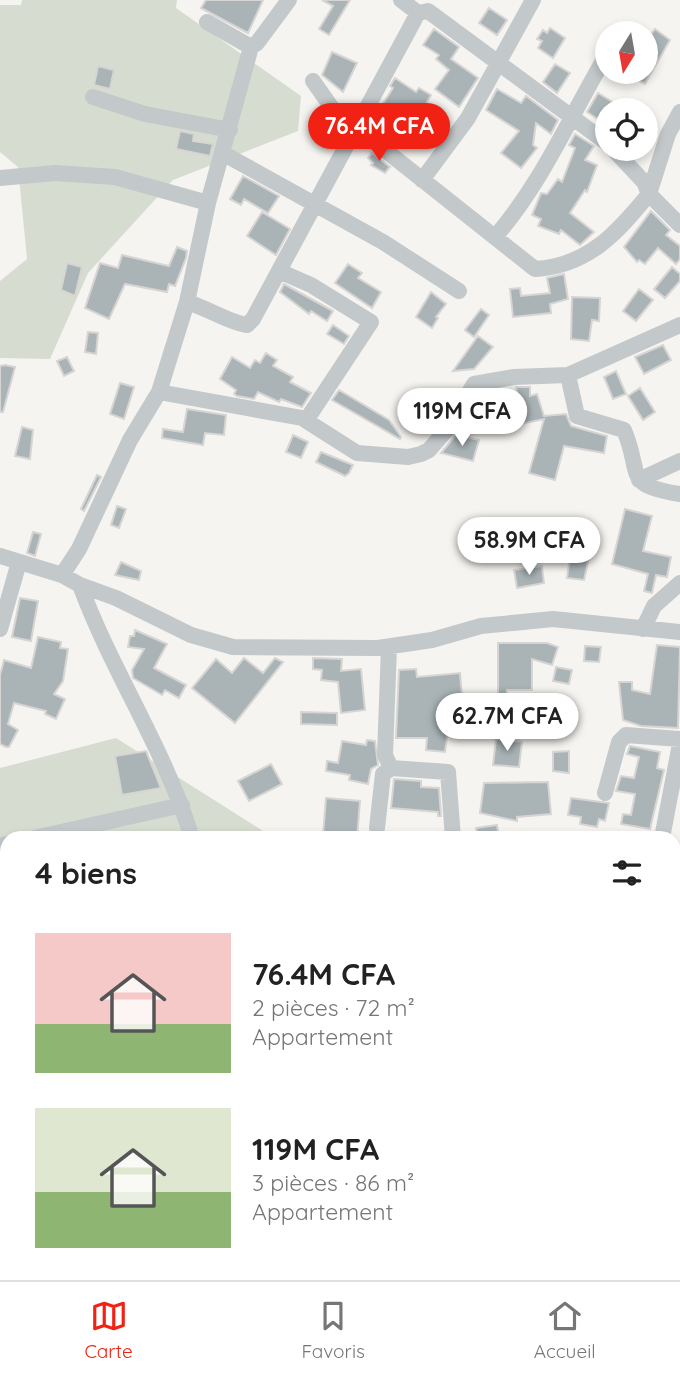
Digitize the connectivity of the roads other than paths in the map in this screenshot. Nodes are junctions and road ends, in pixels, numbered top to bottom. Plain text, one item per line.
1 (289, 0) edge
2 (401, 0) edge
3 (533, 0) edge
4 (427, 8) edge
5 (207, 22) dead end
6 (251, 47) junction
7 (498, 63) junction
8 (595, 75) edge
9 (313, 81) dead end
10 (93, 97) dead end
11 (680, 112) edge
12 (571, 116) junction
13 (355, 128) junction
14 (230, 130) junction
15 (595, 134) edge
16 (224, 154) junction
17 (624, 161) edge
18 (0, 178) edge
19 (422, 180) junction
20 (649, 194) junction
21 (208, 203) junction
22 (314, 203) junction
23 (680, 225) edge
24 (495, 237) junction
25 (279, 271) junction
26 (459, 291) dead end
27 (187, 302) junction
28 (680, 325) edge
29 (568, 374) junction
30 (159, 392) junction
31 (302, 418) junction
32 (680, 461) edge
33 (639, 480) junction
34 (680, 494) edge
35 (0, 556) edge
36 (19, 562) junction
37 (62, 575) junction
38 (680, 583) edge
39 (80, 585) junction
40 (0, 629) edge
41 (643, 629) junction
42 (680, 632) edge
43 (389, 647) junction
44 (680, 742) edge
45 (391, 768) junction
46 (605, 793) dead end
47 (675, 797) edge
48 (182, 805) junction
49 (377, 828) dead end
50 (97, 831) edge
51 (190, 831) edge
52 (452, 831) edge
53 (664, 831) edge

1 - 6 street
2 - 4 street
3 - 7 street
4 - 7 street
4 - 13 street
5 - 6 street
6 - 14 street
7 - 12 street
7 - 19 street
8 - 12 street
9 - 13 street
10 - 14 street
11 - 20 street
12 - 15 street
12 - 24 street
13 - 19 street
13 - 22 street
14 - 16 street
16 - 21 street
16 - 22 street
17 - 20 street
18 - 21 street
19 - 24 street
20 - 23 street
20 - 24 street
21 - 27 street
22 - 25 street
22 - 26 street
25 - 27 street
25 - 31 street
27 - 30 street
28 - 29 street
29 - 31 street
29 - 33 street
30 - 31 street
30 - 37 street
32 - 33 street
33 - 34 street
35 - 36 street
36 - 37 street
36 - 40 street
37 - 39 street
38 - 41 street
39 - 43 street
39 - 48 street
41 - 42 street
41 - 43 street
43 - 45 street
44 - 46 street
44 - 47 street
45 - 49 street
45 - 52 street
47 - 53 street
48 - 50 street
48 - 51 street

